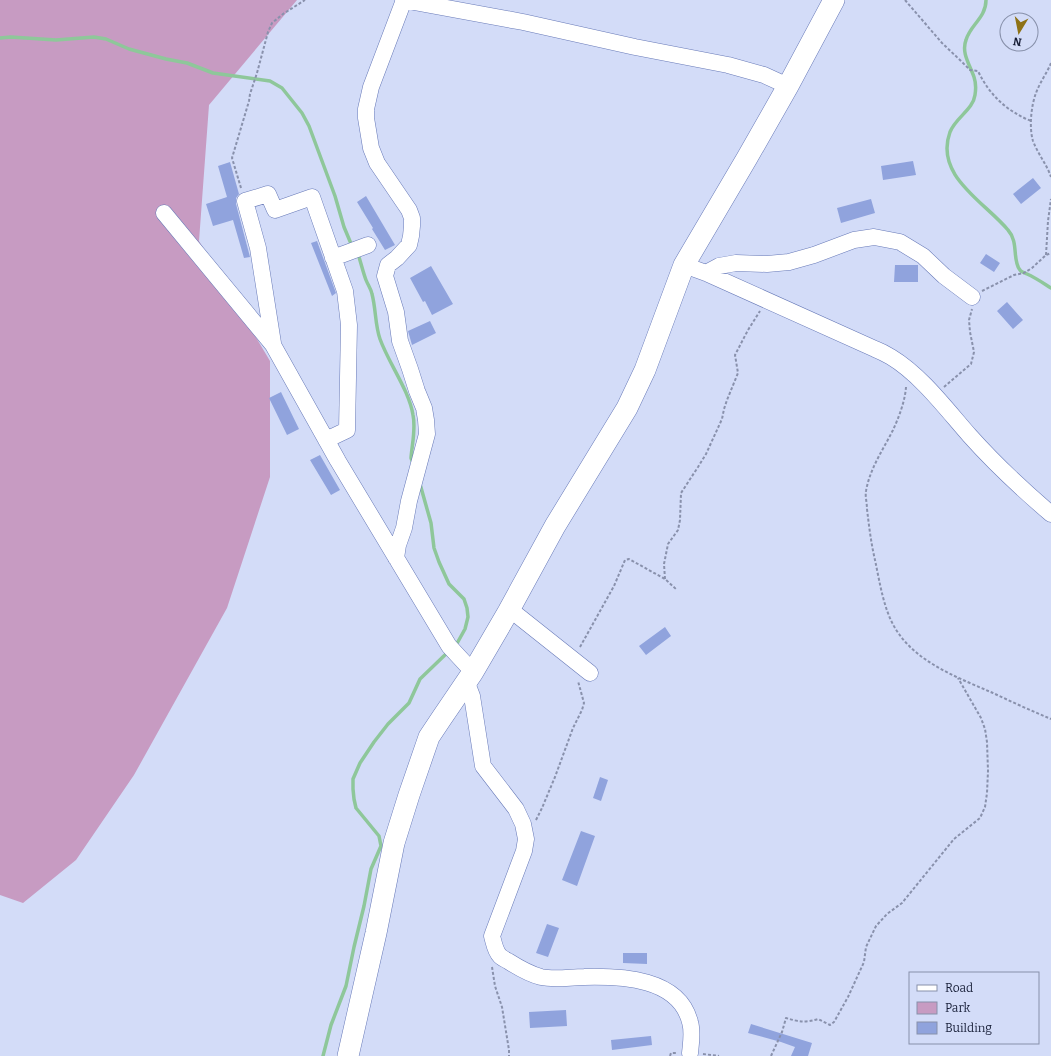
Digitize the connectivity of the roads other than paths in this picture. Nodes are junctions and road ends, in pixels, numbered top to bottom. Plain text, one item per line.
1 (404, 0) edge
2 (834, 0) edge
3 (788, 86) junction
4 (164, 213) dead end
5 (360, 248) dead end
6 (333, 258) junction
7 (684, 265) junction
8 (706, 273) junction
9 (972, 297) road end
10 (273, 345) junction
11 (326, 440) junction
12 (1051, 514) edge
13 (396, 558) junction
14 (508, 612) junction
15 (590, 673) dead end
16 (470, 678) junction
17 (690, 1053) dead end
18 (348, 1056) edge

1 - 3 street
1 - 13 street
2 - 3 main road
3 - 7 main road
4 - 10 street
5 - 6 street
6 - 10 street
6 - 11 street
7 - 8 street
7 - 14 main road
8 - 9 street
8 - 12 street
10 - 11 street
11 - 13 street
13 - 16 street
14 - 15 street
14 - 16 main road
16 - 17 street
16 - 18 main road

